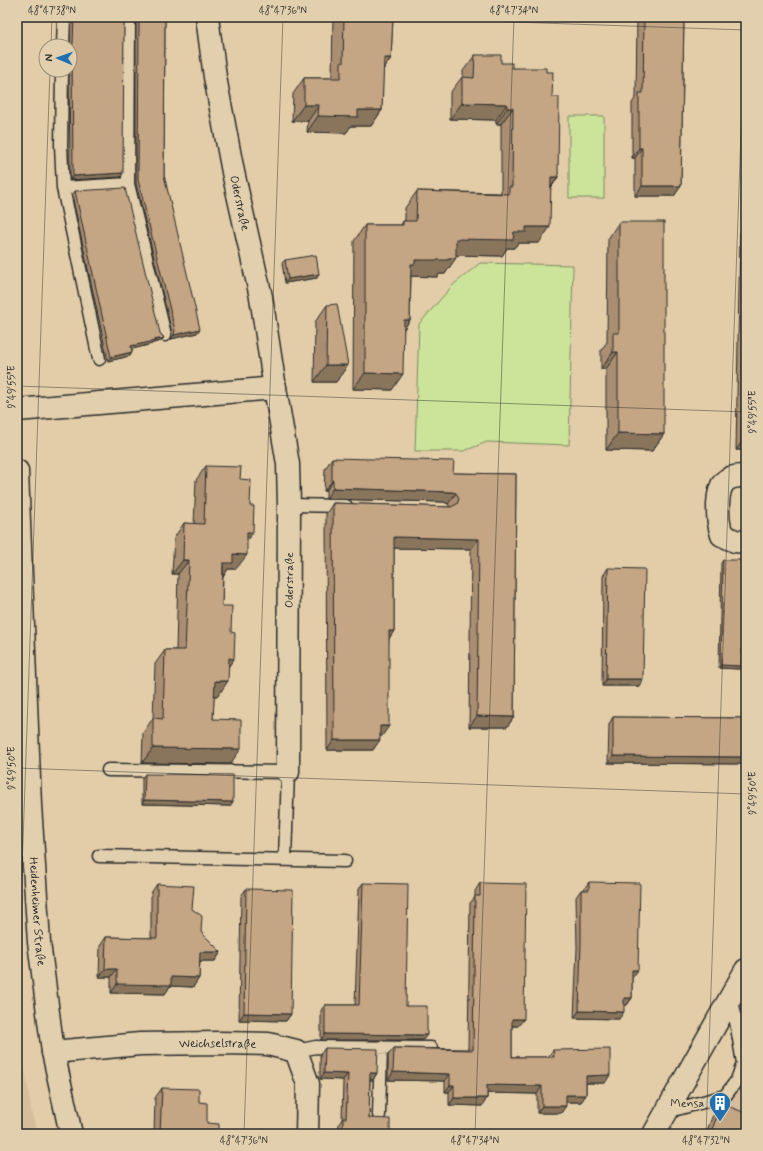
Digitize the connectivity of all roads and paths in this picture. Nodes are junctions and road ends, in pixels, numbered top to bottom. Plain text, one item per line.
1 (64, 17) edge
2 (130, 17) edge
3 (207, 17) edge
4 (63, 38) edge
5 (62, 78) edge
6 (128, 184) junction
7 (63, 188) junction
8 (165, 335) dead end
9 (99, 359) dead end
10 (275, 388) junction
11 (17, 410) edge
12 (17, 471) edge
13 (746, 476) edge
14 (289, 505) junction
15 (359, 507) edge
16 (746, 542) edge
17 (108, 770) dead end
18 (288, 772) junction
19 (98, 856) dead end
20 (285, 859) junction
21 (345, 861) dead end
22 (746, 970) edge
23 (731, 994) junction
24 (381, 1047) junction
25 (431, 1048) edge
26 (53, 1052) junction
27 (296, 1052) junction
28 (666, 1112) junction
29 (379, 1115) dead end
30 (71, 1134) edge
31 (307, 1134) edge
32 (654, 1134) edge

1 - 4 lane
2 - 6 lane
3 - 10 street, Oderstraße
5 - 7 lane
6 - 7 lane
6 - 8 lane
7 - 9 lane
10 - 11 street
10 - 14 street, Oderstraße
12 - 26 street, Heidenheimer Straße
13 - 16 street
14 - 15 lane
14 - 18 street, Oderstraße
17 - 18 lane
18 - 20 lane
19 - 20 lane
20 - 21 lane
22 - 23 street
23 - 28 street
23 - 28 lane
24 - 25 lane
24 - 27 lane
24 - 29 lane
26 - 27 street, Weichselstraße
26 - 30 street, Heidenheimer Straße
27 - 31 street
28 - 32 street

